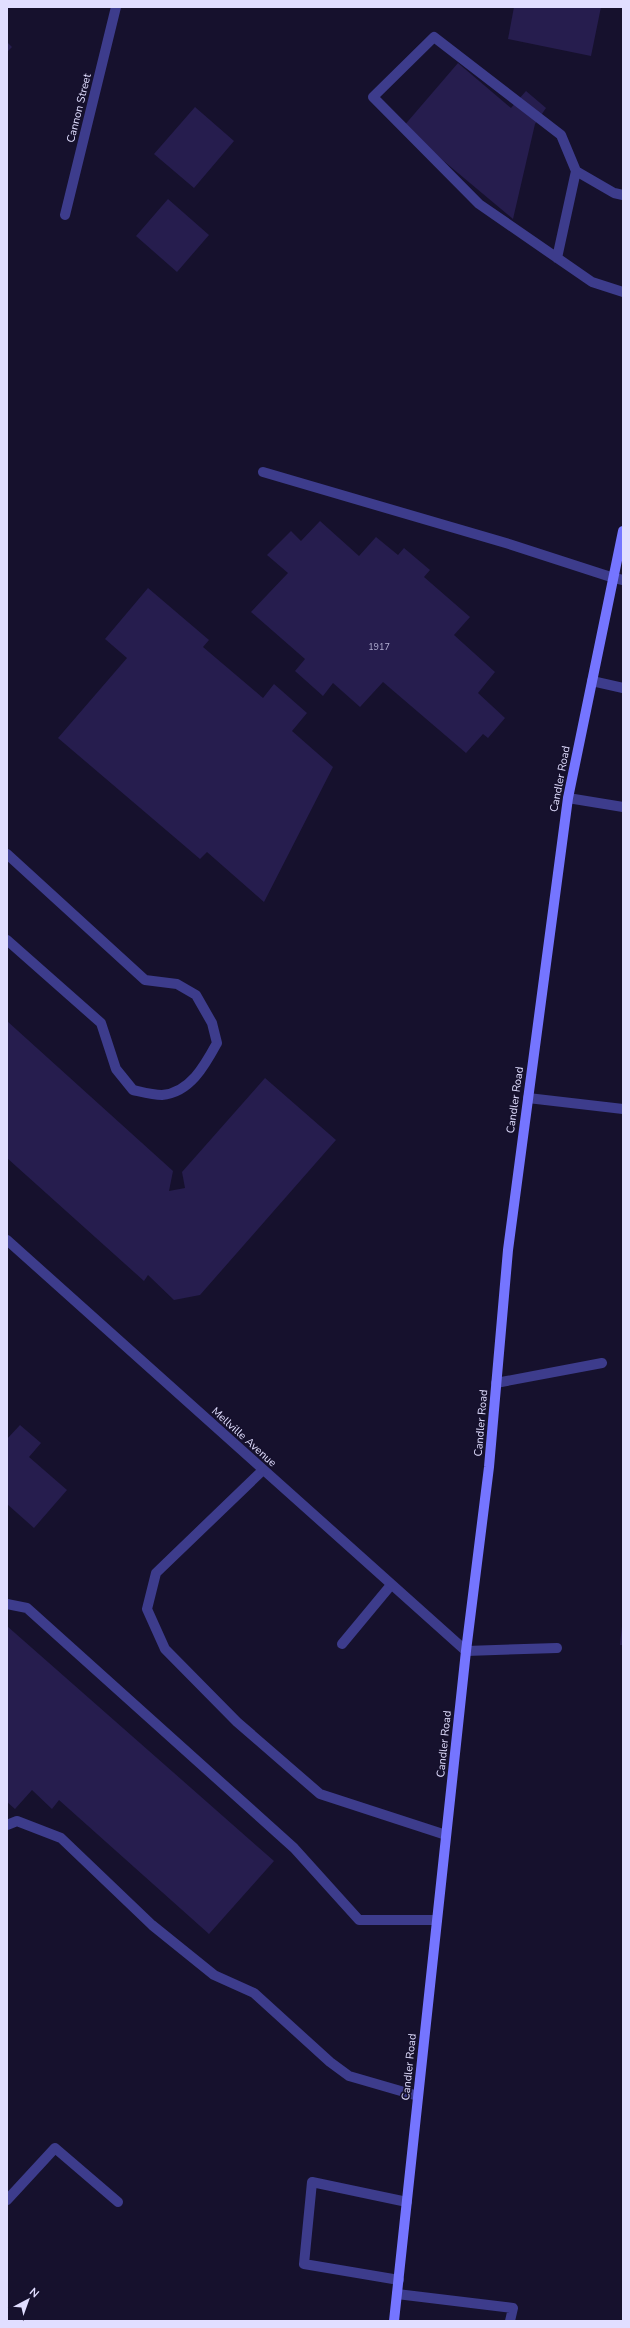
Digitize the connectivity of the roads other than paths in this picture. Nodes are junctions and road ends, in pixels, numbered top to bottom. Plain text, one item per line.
1 (116, 7) edge
2 (576, 171) junction
3 (623, 195) edge
4 (65, 215) dead end
5 (557, 258) junction
6 (623, 292) edge
7 (263, 472) dead end
8 (623, 532) edge
9 (618, 579) edge
10 (592, 681) junction
11 (623, 688) edge
12 (568, 798) junction
13 (623, 807) edge
14 (7, 854) edge
15 (7, 940) edge
16 (528, 1098) junction
17 (623, 1109) edge
18 (7, 1240) edge
19 (602, 1364) dead end
20 (496, 1383) junction
21 (263, 1470) junction
22 (391, 1585) junction
23 (7, 1604) edge
24 (342, 1644) dead end
25 (557, 1648) dead end
26 (466, 1651) junction
27 (7, 1825) edge
28 (446, 1835) junction
29 (437, 1920) junction
30 (418, 2096) junction
31 (7, 2200) edge
32 (118, 2202) dead end
33 (407, 2202) junction
34 (399, 2280) junction
35 (397, 2294) junction
36 (394, 2321) edge
37 (510, 2321) edge

1 - 4 street, Cannon Street
2 - 3 street
2 - 5 street
2 - 5 street
5 - 6 street
7 - 9 street
8 - 9 main road, Candler Road
9 - 10 main road, Candler Road
10 - 11 street
10 - 12 main road, Candler Road
12 - 13 street
12 - 16 main road, Candler Road
14 - 15 street
16 - 17 street
16 - 20 main road, Candler Road
18 - 21 street, Mellville Avenue
19 - 20 street
20 - 26 main road, Candler Road
21 - 22 street, Mellville Avenue
21 - 28 street
22 - 24 street
22 - 26 street, Mellville Avenue
23 - 29 street
25 - 26 street
26 - 28 main road, Candler Road
27 - 30 street
28 - 29 main road, Candler Road
29 - 30 main road, Candler Road
30 - 33 main road, Candler Road
31 - 32 street
33 - 34 main road, Candler Road
33 - 34 street
34 - 35 main road, Candler Road
35 - 36 main road, Candler Road
35 - 37 street

